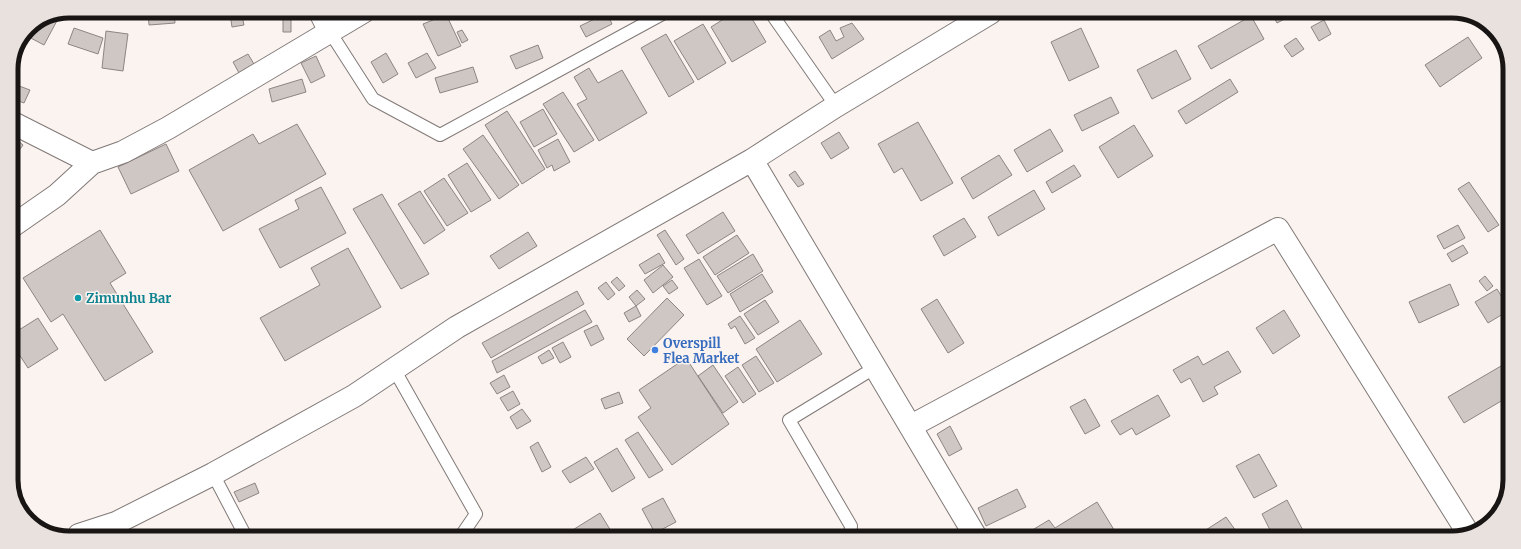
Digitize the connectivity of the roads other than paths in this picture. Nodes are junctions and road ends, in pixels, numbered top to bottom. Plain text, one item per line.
1 (323, 18) edge
2 (352, 18) edge
3 (655, 18) edge
4 (776, 18) edge
5 (982, 18) edge
6 (330, 32) junction
7 (836, 106) junction
8 (18, 126) edge
9 (752, 160) junction
10 (92, 163) junction
11 (18, 222) edge
12 (876, 368) junction
13 (394, 369) junction
14 (911, 426) junction
15 (213, 474) junction
16 (1465, 529) edge
17 (91, 531) edge
18 (243, 531) edge
19 (464, 531) edge
20 (851, 531) edge
21 (972, 531) edge

1 - 6 street
2 - 6 street
3 - 6 lane
4 - 7 lane
5 - 7 street
6 - 10 street
7 - 9 street
8 - 10 street
9 - 12 street
9 - 13 street
10 - 11 street
12 - 14 street
12 - 20 lane
13 - 15 street
13 - 19 lane
14 - 16 street
14 - 21 street
15 - 17 street
15 - 18 lane

